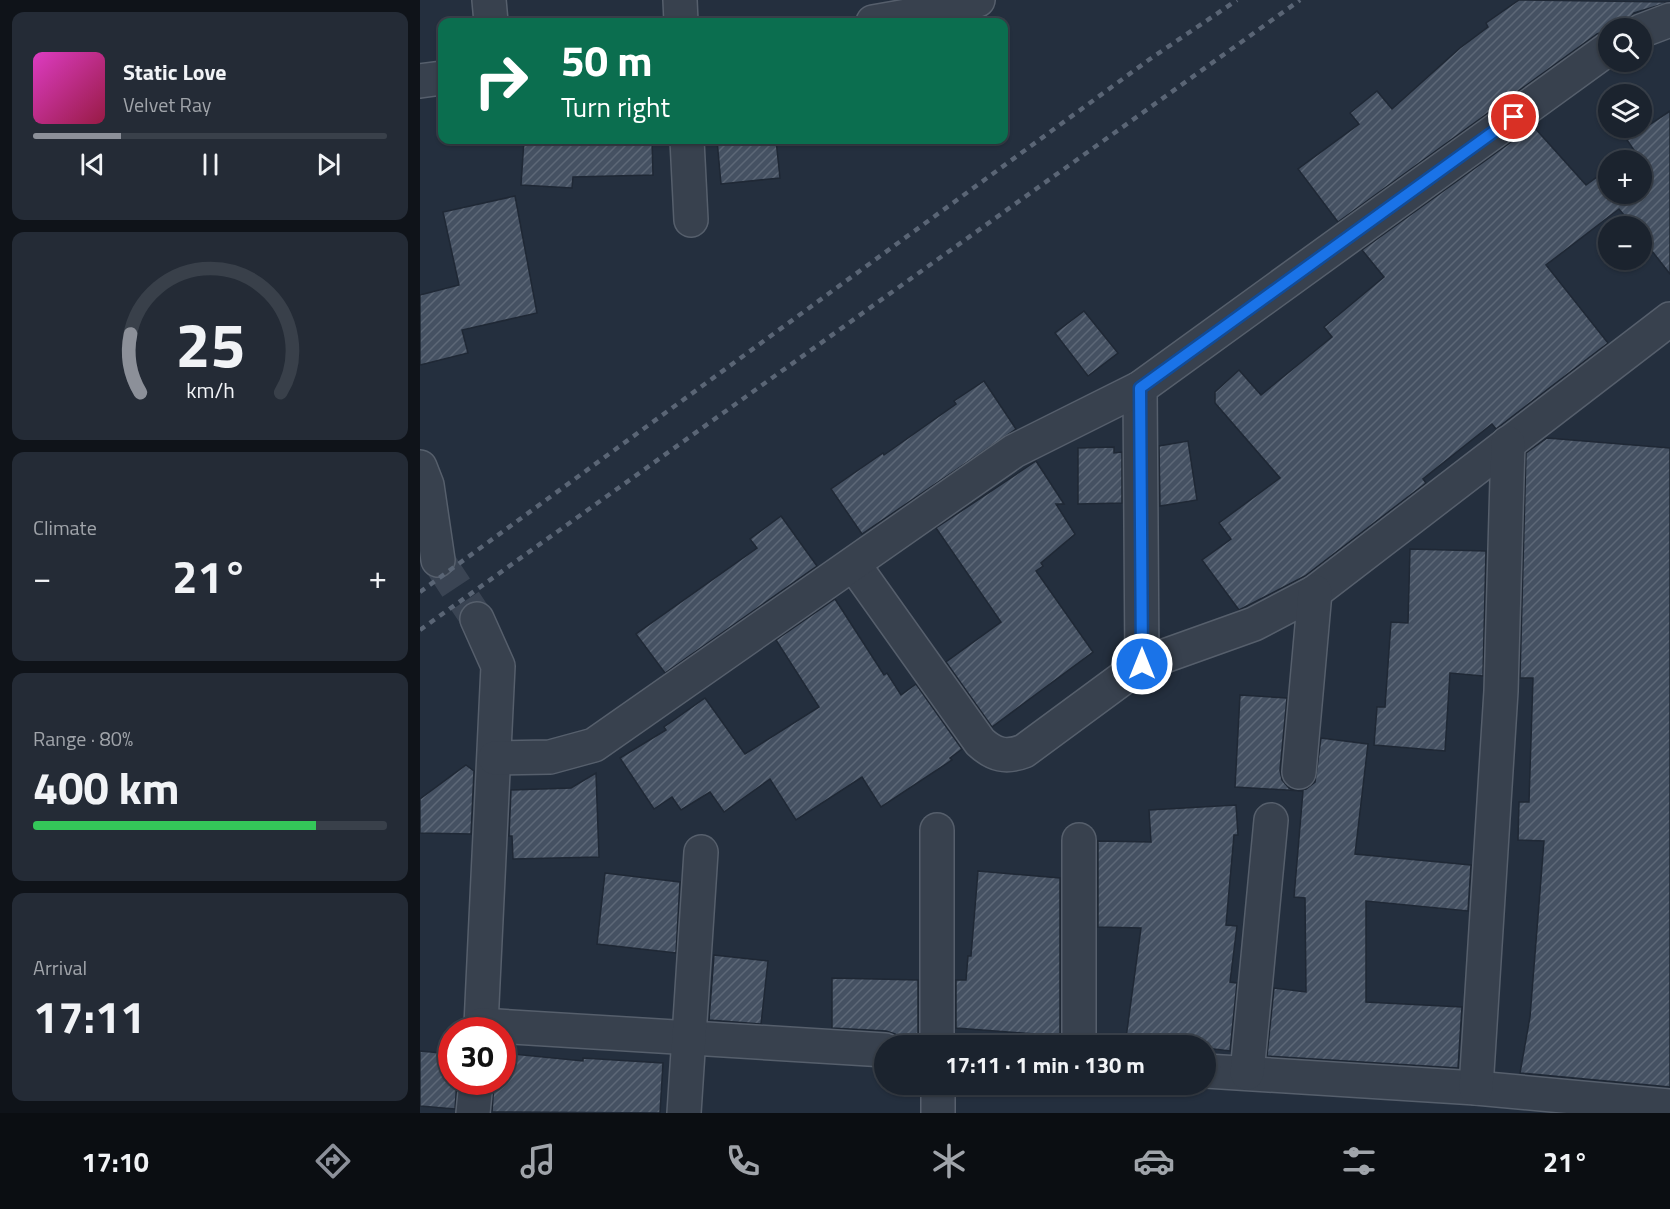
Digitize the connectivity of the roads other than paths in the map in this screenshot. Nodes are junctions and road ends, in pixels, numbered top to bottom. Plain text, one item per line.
1 (489, 0) edge
2 (680, 0) edge
3 (978, 0) edge
4 (491, 18) edge
5 (681, 18) edge
6 (896, 18) edge
7 (1670, 20) edge
8 (1652, 27) edge
9 (1598, 56) edge
10 (438, 79) edge
11 (420, 81) edge
12 (687, 144) edge
13 (691, 220) dead end
14 (1670, 319) edge
15 (1140, 388) junction
16 (1508, 443) junction
17 (420, 467) edge
18 (438, 560) tunnel mouth
19 (854, 565) junction
20 (1314, 592) junction
21 (477, 619) tunnel mouth
22 (1142, 664) junction
23 (495, 758) junction
24 (1299, 772) dead end
25 (1271, 820) dead end
26 (937, 830) dead end
27 (1079, 840) dead end
28 (701, 852) dead end
29 (482, 1017) edge
30 (516, 1030) edge
31 (937, 1035) edge
32 (1079, 1035) edge
33 (688, 1038) junction
34 (874, 1049) edge
35 (1216, 1071) edge
36 (1247, 1073) junction
37 (1476, 1088) junction
38 (475, 1095) edge
39 (938, 1095) edge
40 (1670, 1106) edge
41 (473, 1113) edge
42 (684, 1113) edge
43 (938, 1113) edge

1 - 4 street
2 - 5 street
3 - 6 street
7 - 8 street
9 - 15 street
10 - 11 street
12 - 13 street
14 - 16 street
15 - 19 street
15 - 22 street
16 - 20 street
16 - 37 street
17 - 18 street
19 - 22 street
19 - 23 street
20 - 22 street
20 - 24 street
21 - 23 street
23 - 29 street
25 - 36 street
26 - 31 street
27 - 32 street
28 - 33 street
30 - 33 street
33 - 34 street
33 - 42 street
35 - 36 street
36 - 37 street
37 - 40 street
38 - 41 street
39 - 43 street

